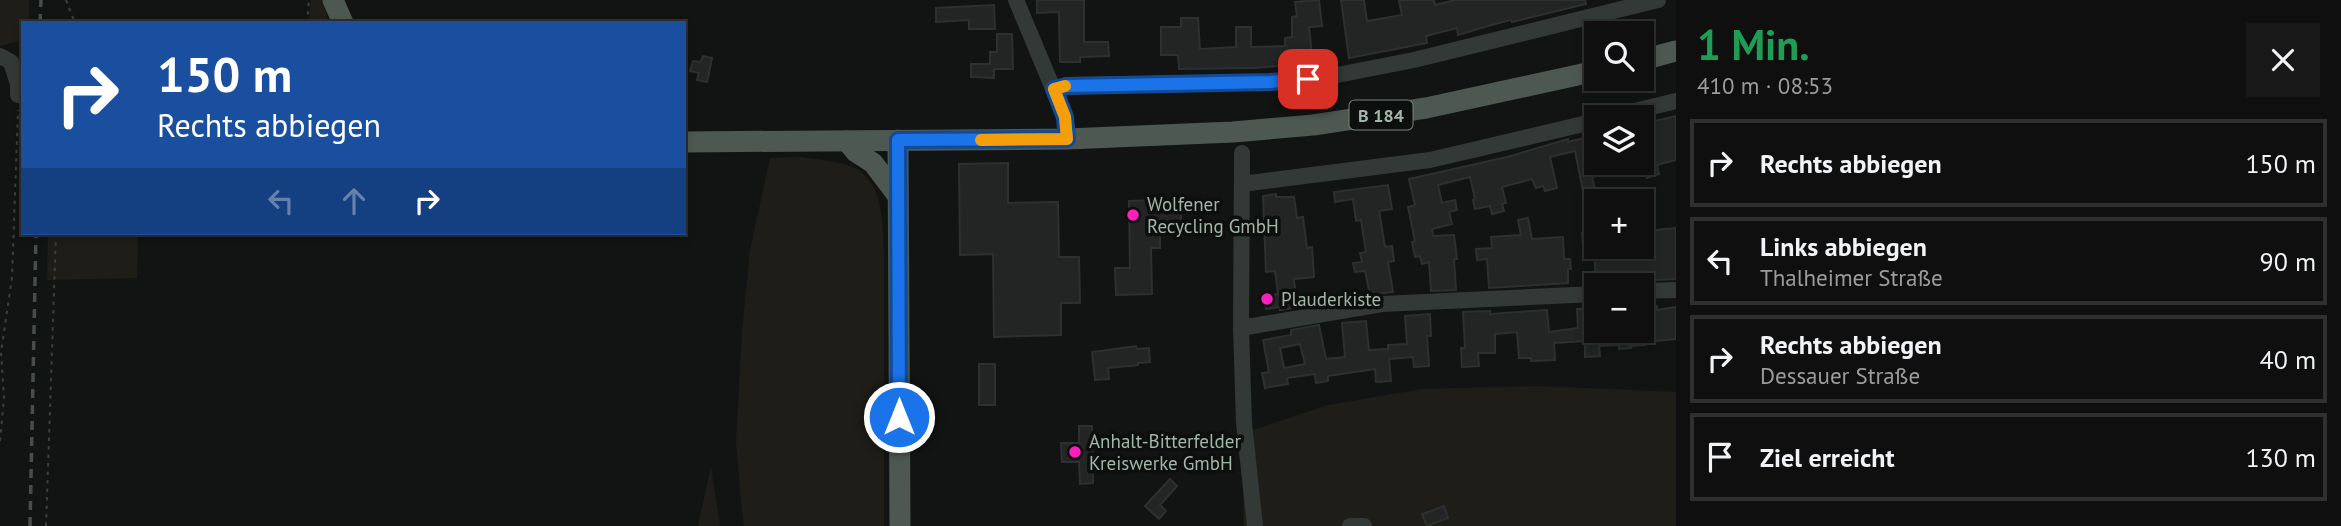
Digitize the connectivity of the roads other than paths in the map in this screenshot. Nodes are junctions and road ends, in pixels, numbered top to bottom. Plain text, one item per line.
1 (333, 0) edge
2 (1016, 0) edge
3 (1658, 0) edge
4 (343, 21) edge
5 (1676, 51) edge
6 (0, 56) edge
7 (1654, 57) edge
8 (1584, 74) edge
9 (1054, 89) junction
10 (18, 95) road end
11 (1676, 101) edge
12 (1654, 106) edge
13 (1584, 124) edge
14 (1067, 139) junction
15 (898, 140) junction
16 (847, 141) junction
17 (686, 142) edge
18 (1242, 153) dead end
19 (1242, 184) junction
20 (898, 196) junction
21 (1676, 290) edge
22 (1654, 291) edge
23 (1584, 295) edge
24 (1241, 328) junction
25 (900, 526) edge
26 (1255, 526) edge
27 (1350, 526) edge
28 (1364, 526) edge

1 - 4 main road
2 - 9 street
3 - 9 street
5 - 7 main road
6 - 10 street
8 - 14 main road, B 184
9 - 14 street
11 - 12 street
13 - 19 street
14 - 15 main road, B 184
15 - 16 main road, B 184
15 - 20 main road
16 - 17 main road, B 184
16 - 20 main road
18 - 19 street
19 - 24 street
20 - 25 main road
21 - 22 street
23 - 24 street
24 - 26 street
27 - 28 street

